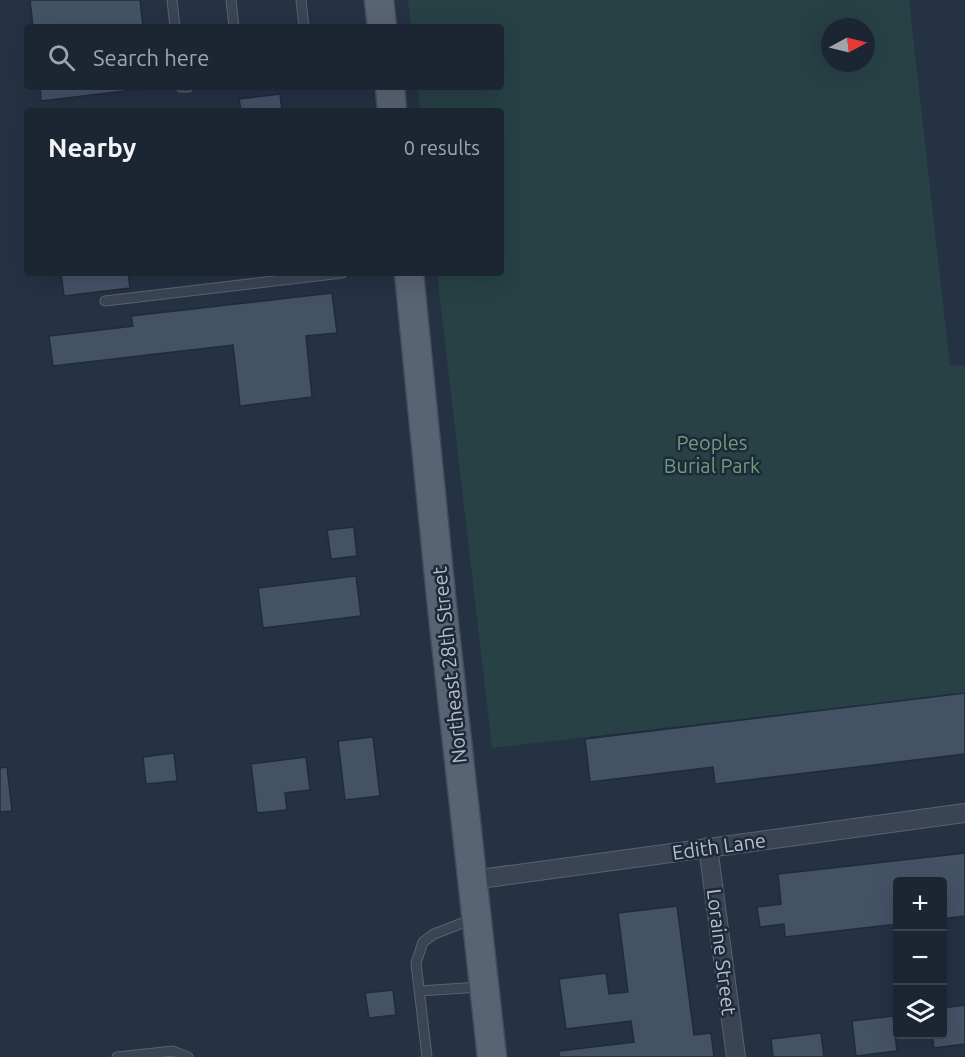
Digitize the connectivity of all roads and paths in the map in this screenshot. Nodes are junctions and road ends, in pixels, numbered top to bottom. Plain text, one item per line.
1 (172, 0) edge
2 (231, 0) edge
3 (301, 0) edge
4 (379, 0) edge
5 (175, 24) edge
6 (234, 24) edge
7 (304, 24) edge
8 (382, 24) edge
9 (390, 90) edge
10 (392, 108) edge
11 (317, 276) edge
12 (409, 276) edge
13 (105, 301) dead end
14 (965, 813) edge
15 (708, 847) junction
16 (473, 880) junction
17 (477, 918) junction
18 (484, 986) junction
19 (419, 991) junction
20 (117, 1057) edge
21 (188, 1057) edge
22 (427, 1057) edge
23 (492, 1057) edge
24 (736, 1057) edge

1 - 5 lane
2 - 6 lane
3 - 7 lane
4 - 8 main road
9 - 10 main road
11 - 13 lane
12 - 16 main road, Northeast 28th Street
14 - 15 street, Edith Lane
15 - 16 street, Edith Lane
15 - 24 street, Loraine Street
16 - 17 main road, Northeast 28th Street
17 - 18 main road, Northeast 28th Street
17 - 19 lane
18 - 19 lane
18 - 23 main road, Northeast 28th Street
19 - 22 lane
20 - 21 lane

